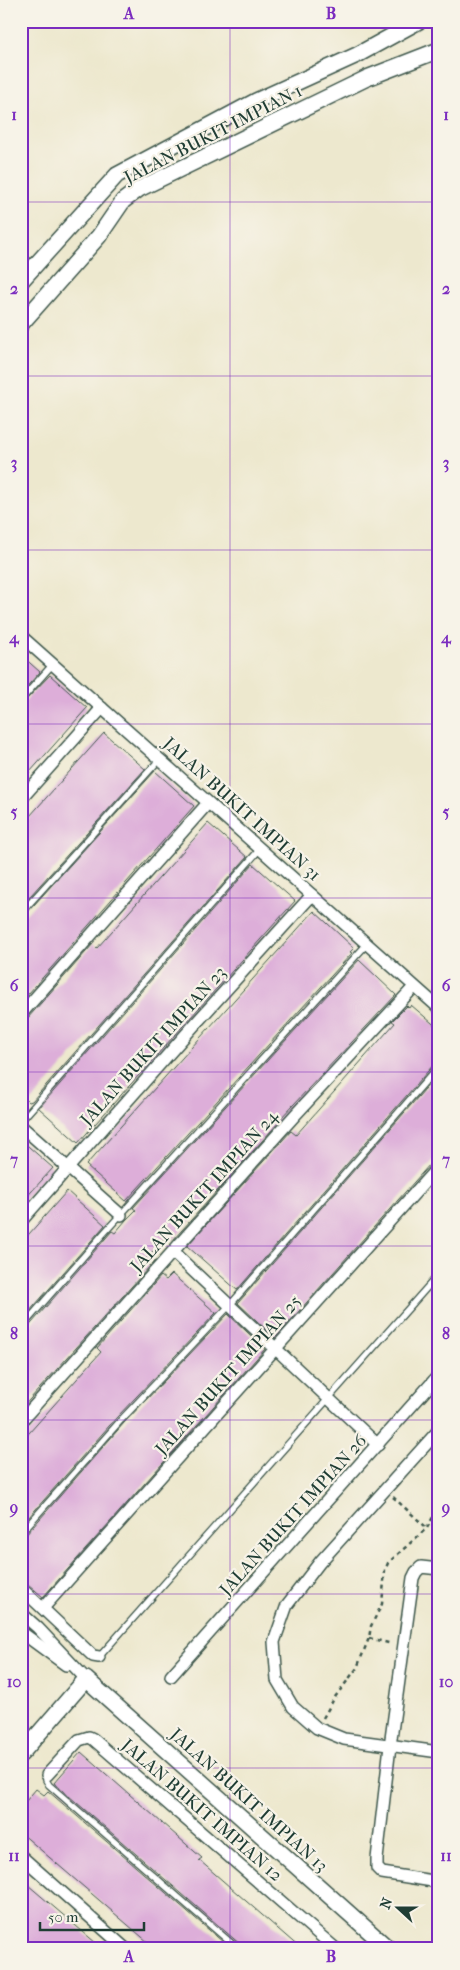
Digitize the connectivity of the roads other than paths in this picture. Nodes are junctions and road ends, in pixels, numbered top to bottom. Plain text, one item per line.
1 (419, 21) edge
2 (439, 50) edge
3 (21, 281) edge
4 (21, 324) edge
5 (21, 636) edge
6 (53, 664) junction
7 (21, 700) edge
8 (102, 708) junction
9 (160, 759) junction
10 (21, 799) edge
11 (208, 803) junction
12 (260, 849) junction
13 (312, 895) junction
14 (21, 913) edge
15 (366, 944) junction
16 (414, 987) junction
17 (439, 1008) edge
18 (21, 1014) edge
19 (439, 1066) edge
20 (21, 1121) edge
21 (21, 1126) edge
22 (439, 1166) edge
23 (68, 1168) junction
24 (121, 1215) junction
25 (21, 1222) edge
26 (173, 1252) junction
27 (439, 1274) edge
28 (230, 1305) junction
29 (21, 1328) edge
30 (276, 1348) junction
31 (439, 1375) edge
32 (328, 1397) junction
33 (21, 1421) edge
34 (439, 1430) edge
35 (378, 1446) junction
36 (21, 1533) edge
37 (439, 1569) edge
38 (21, 1588) edge
39 (43, 1608) junction
40 (21, 1614) edge
41 (21, 1632) edge
42 (99, 1657) joint
43 (171, 1676) dead end
44 (86, 1679) junction
45 (390, 1746) junction
46 (439, 1752) edge
47 (21, 1754) edge
48 (47, 1776) joint
49 (21, 1856) edge
50 (439, 1882) edge
51 (126, 1949) edge
52 (238, 1949) edge
53 (336, 1949) edge
54 (389, 1949) edge

1 - 3 street, JALAN BUKIT IMPIAN 1
2 - 4 street, JALAN BUKIT IMPIAN 1
5 - 6 street, JALAN BUKIT IMPIAN 31
6 - 7 lane
6 - 8 street, JALAN BUKIT IMPIAN 31
8 - 9 street, JALAN BUKIT IMPIAN 31
8 - 10 street
9 - 11 street, JALAN BUKIT IMPIAN 31
9 - 14 lane
11 - 12 street, JALAN BUKIT IMPIAN 31
11 - 18 street
12 - 13 street, JALAN BUKIT IMPIAN 31
12 - 20 lane
13 - 15 street, JALAN BUKIT IMPIAN 31
13 - 23 street, JALAN BUKIT IMPIAN 23
15 - 16 street, JALAN BUKIT IMPIAN 31
15 - 24 lane
16 - 17 street, JALAN BUKIT IMPIAN 31
16 - 26 street, JALAN BUKIT IMPIAN 24
19 - 28 lane
21 - 23 street
22 - 30 street, JALAN BUKIT IMPIAN 25
23 - 24 street
23 - 25 street, JALAN BUKIT IMPIAN 23
24 - 29 lane
26 - 28 street
26 - 33 street, JALAN BUKIT IMPIAN 24
27 - 32 lane
28 - 30 street
28 - 36 lane
30 - 32 street
30 - 39 street, JALAN BUKIT IMPIAN 25
31 - 35 street, JALAN BUKIT IMPIAN 26
32 - 35 street
32 - 42 lane
34 - 45 street
35 - 43 street, JALAN BUKIT IMPIAN 26
37 - 45 street
38 - 39 street
39 - 42 street
40 - 44 street, JALAN BUKIT IMPIAN 13
41 - 44 street, JALAN BUKIT IMPIAN 13
44 - 47 street
44 - 54 street, JALAN BUKIT IMPIAN 13
45 - 46 street
45 - 50 street
48 - 52 lane
48 - 53 street, JALAN BUKIT IMPIAN 12
49 - 51 street

